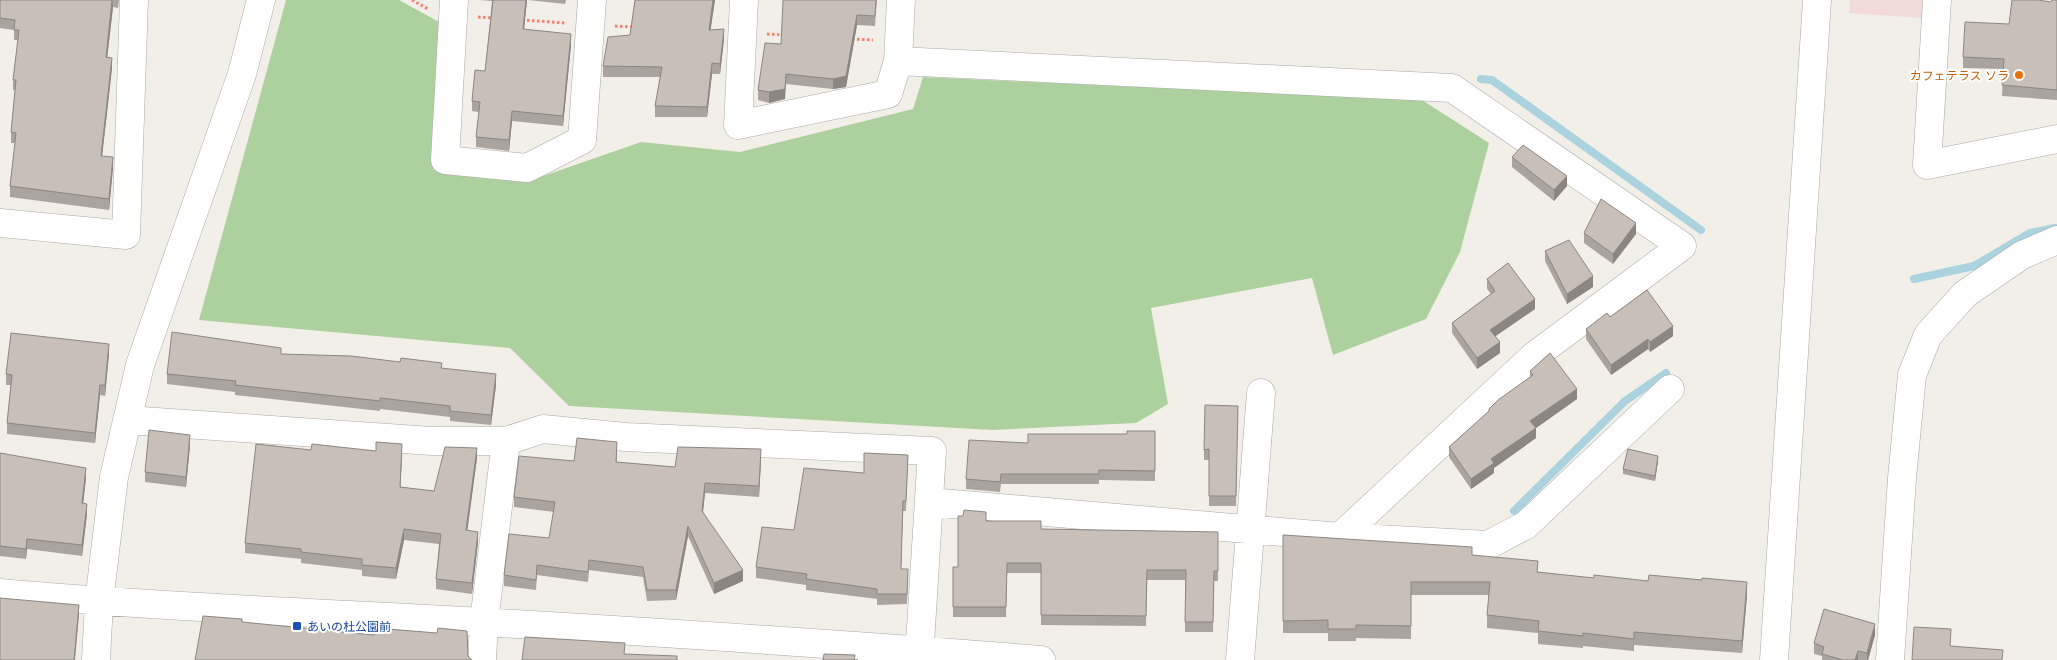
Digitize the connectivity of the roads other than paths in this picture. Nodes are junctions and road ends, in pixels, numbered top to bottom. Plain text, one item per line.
1 (134, 0) edge
2 (261, 0) edge
3 (744, 0) edge
4 (901, 0) edge
5 (1817, 0) edge
6 (1937, 0) edge
7 (454, 8) edge
8 (591, 12) edge
9 (898, 51) junction
10 (2057, 139) edge
11 (0, 223) edge
12 (2057, 240) edge
13 (1670, 389) dead end
14 (1261, 393) dead end
15 (127, 420) junction
16 (506, 441) junction
17 (929, 502) junction
18 (1249, 529) junction
19 (1340, 538) junction
20 (0, 593) edge
21 (100, 602) junction
22 (484, 622) junction
23 (746, 650) edge
24 (920, 655) edge
25 (96, 660) edge
26 (482, 660) edge
27 (1041, 660) edge
28 (1240, 660) edge
29 (1774, 660) edge
30 (1890, 660) edge

1 - 11 street
2 - 15 street
3 - 9 street
4 - 9 street
5 - 29 street
6 - 10 street
7 - 8 street
9 - 19 street
12 - 30 street
13 - 19 street
14 - 18 street
15 - 16 street
15 - 21 street
16 - 17 street
16 - 22 street
17 - 18 street
17 - 24 street
18 - 19 street
18 - 28 street
20 - 21 street
21 - 22 street
21 - 25 street
22 - 23 street
22 - 26 street
23 - 24 street
24 - 27 street

